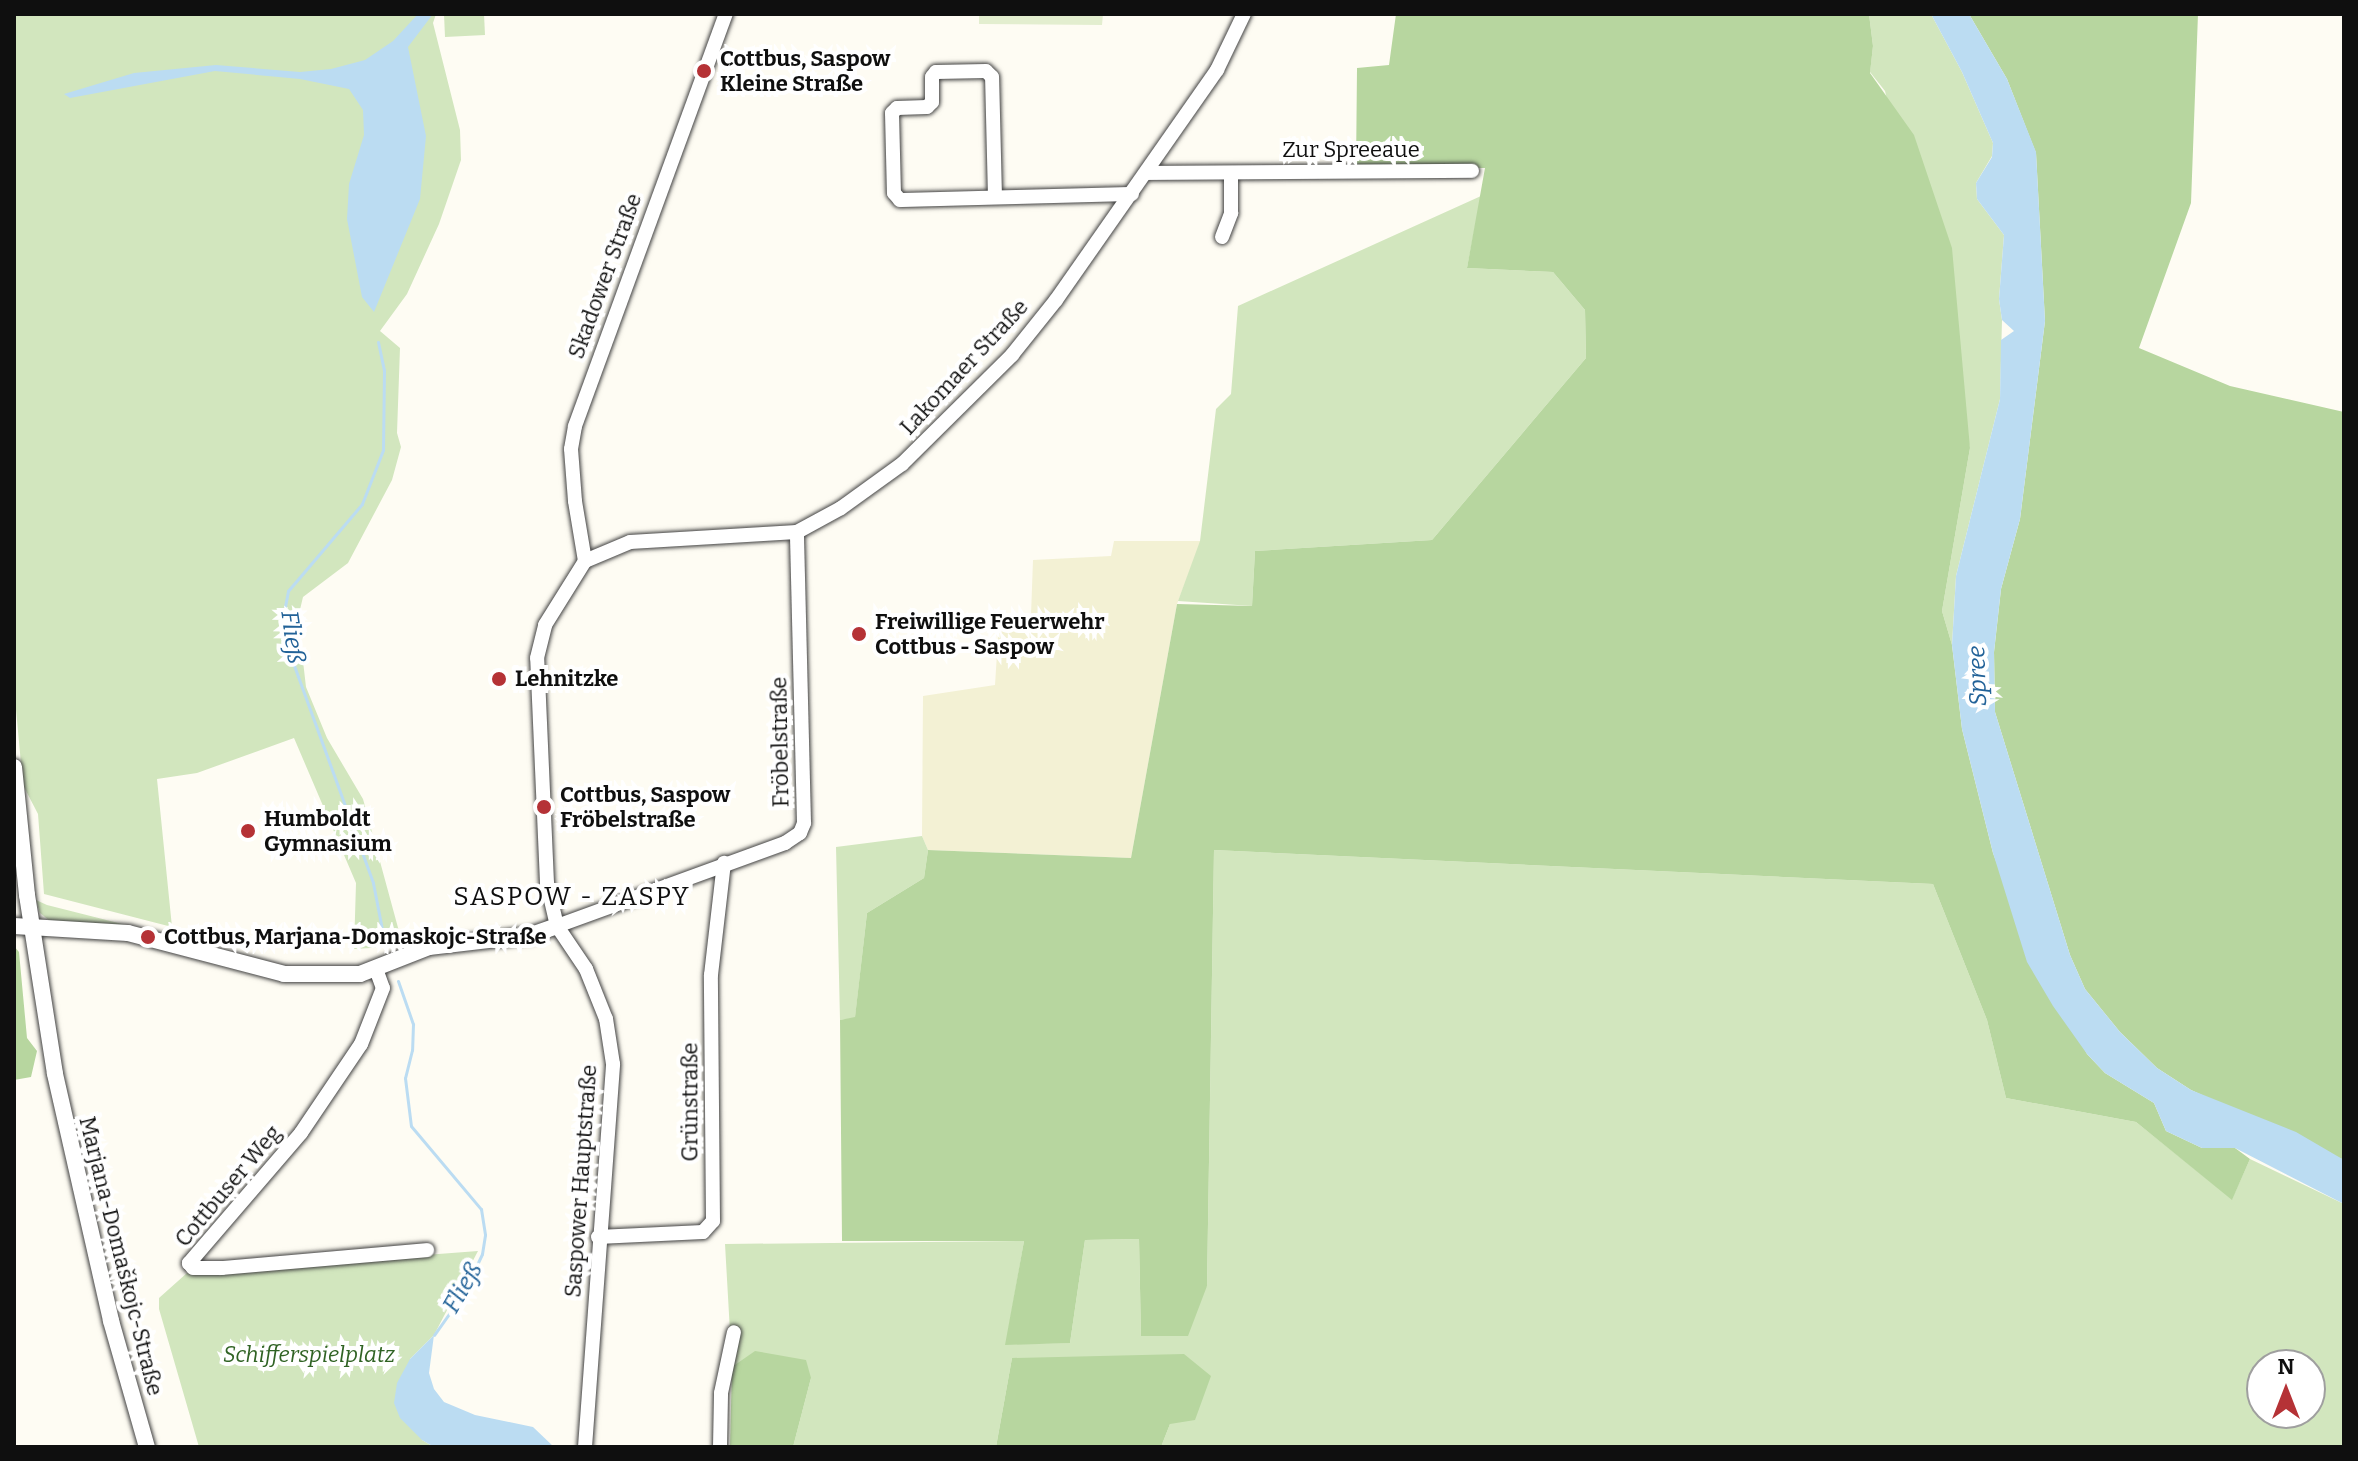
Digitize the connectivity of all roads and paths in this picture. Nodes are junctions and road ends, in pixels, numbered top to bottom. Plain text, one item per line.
1 (726, 14) edge
2 (1244, 14) edge
3 (1472, 171) dead end
4 (1147, 173) junction
5 (1231, 173) junction
6 (1132, 194) junction
7 (995, 197) junction
8 (1222, 237) dead end
9 (797, 532) junction
10 (585, 561) junction
11 (14, 767) edge
12 (724, 863) junction
13 (14, 926) edge
14 (557, 926) junction
15 (32, 927) junction
16 (376, 969) junction
17 (598, 1237) junction
18 (427, 1250) dead end
19 (734, 1332) dead end
20 (147, 1447) edge
21 (585, 1447) edge
22 (720, 1447) edge

1 - 10 street, Skadower Straße
2 - 4 street, Lakomaer Straße
3 - 5 street, Zur Spreeaue
4 - 5 street, Zur Spreeaue
4 - 6 street, Lakomaer Straße
5 - 8 street
6 - 7 street
6 - 9 street, Lakomaer Straße
7 - 7 street
9 - 10 street, Lakomaer Straße
9 - 12 street, Fröbelstraße
10 - 14 street, Saspower Hauptstraße
11 - 15 street, Marjana-Domaškojc-Straße
12 - 14 street, Fröbelstraße
12 - 17 street, Grünstraße
13 - 15 street
14 - 16 street
14 - 17 street, Saspower Hauptstraße
15 - 16 street
15 - 20 street, Marjana-Domaškojc-Straße
16 - 18 street, Cottbuser Weg
17 - 21 street, Saspower Hauptstraße
19 - 22 street

